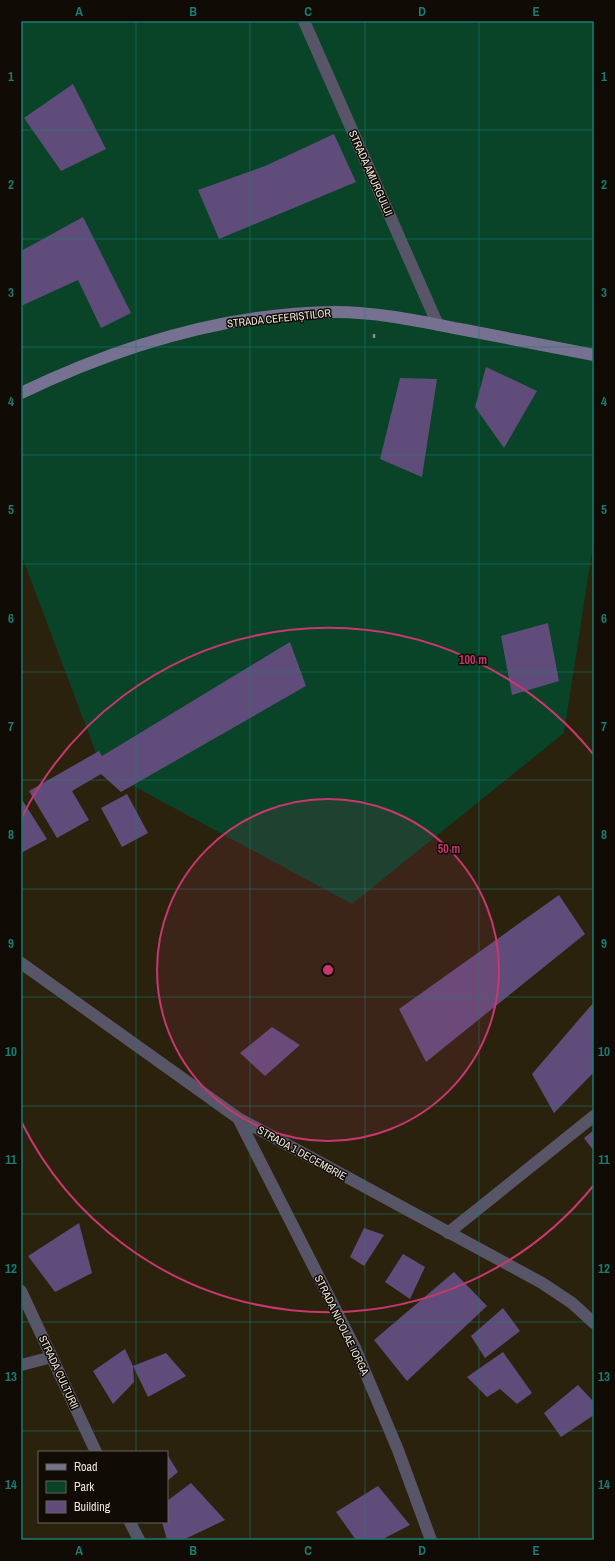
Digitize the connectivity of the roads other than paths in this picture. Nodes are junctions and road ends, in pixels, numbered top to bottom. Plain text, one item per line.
1 (304, 21) edge
2 (438, 325) junction
3 (594, 355) edge
4 (21, 393) edge
5 (21, 963) edge
6 (594, 1116) edge
7 (238, 1118) junction
8 (448, 1233) junction
9 (21, 1292) edge
10 (594, 1323) edge
11 (52, 1357) junction
12 (21, 1364) edge
13 (96, 1451) edge
14 (130, 1523) edge
15 (139, 1540) edge
16 (432, 1540) edge

1 - 2 street, STRADA AMURGULUI
2 - 3 street, STRADA CEFERIȘTILOR
2 - 4 street, STRADA CEFERIȘTILOR
5 - 7 street, STRADA 1 DECEMBRIE
6 - 8 street
7 - 8 street, STRADA 1 DECEMBRIE
7 - 16 street, STRADA NICOLAE IORGA
8 - 10 street, STRADA 1 DECEMBRIE
9 - 11 street, STRADA CULTURII
11 - 12 street
11 - 13 street, STRADA CULTURII
14 - 15 street

